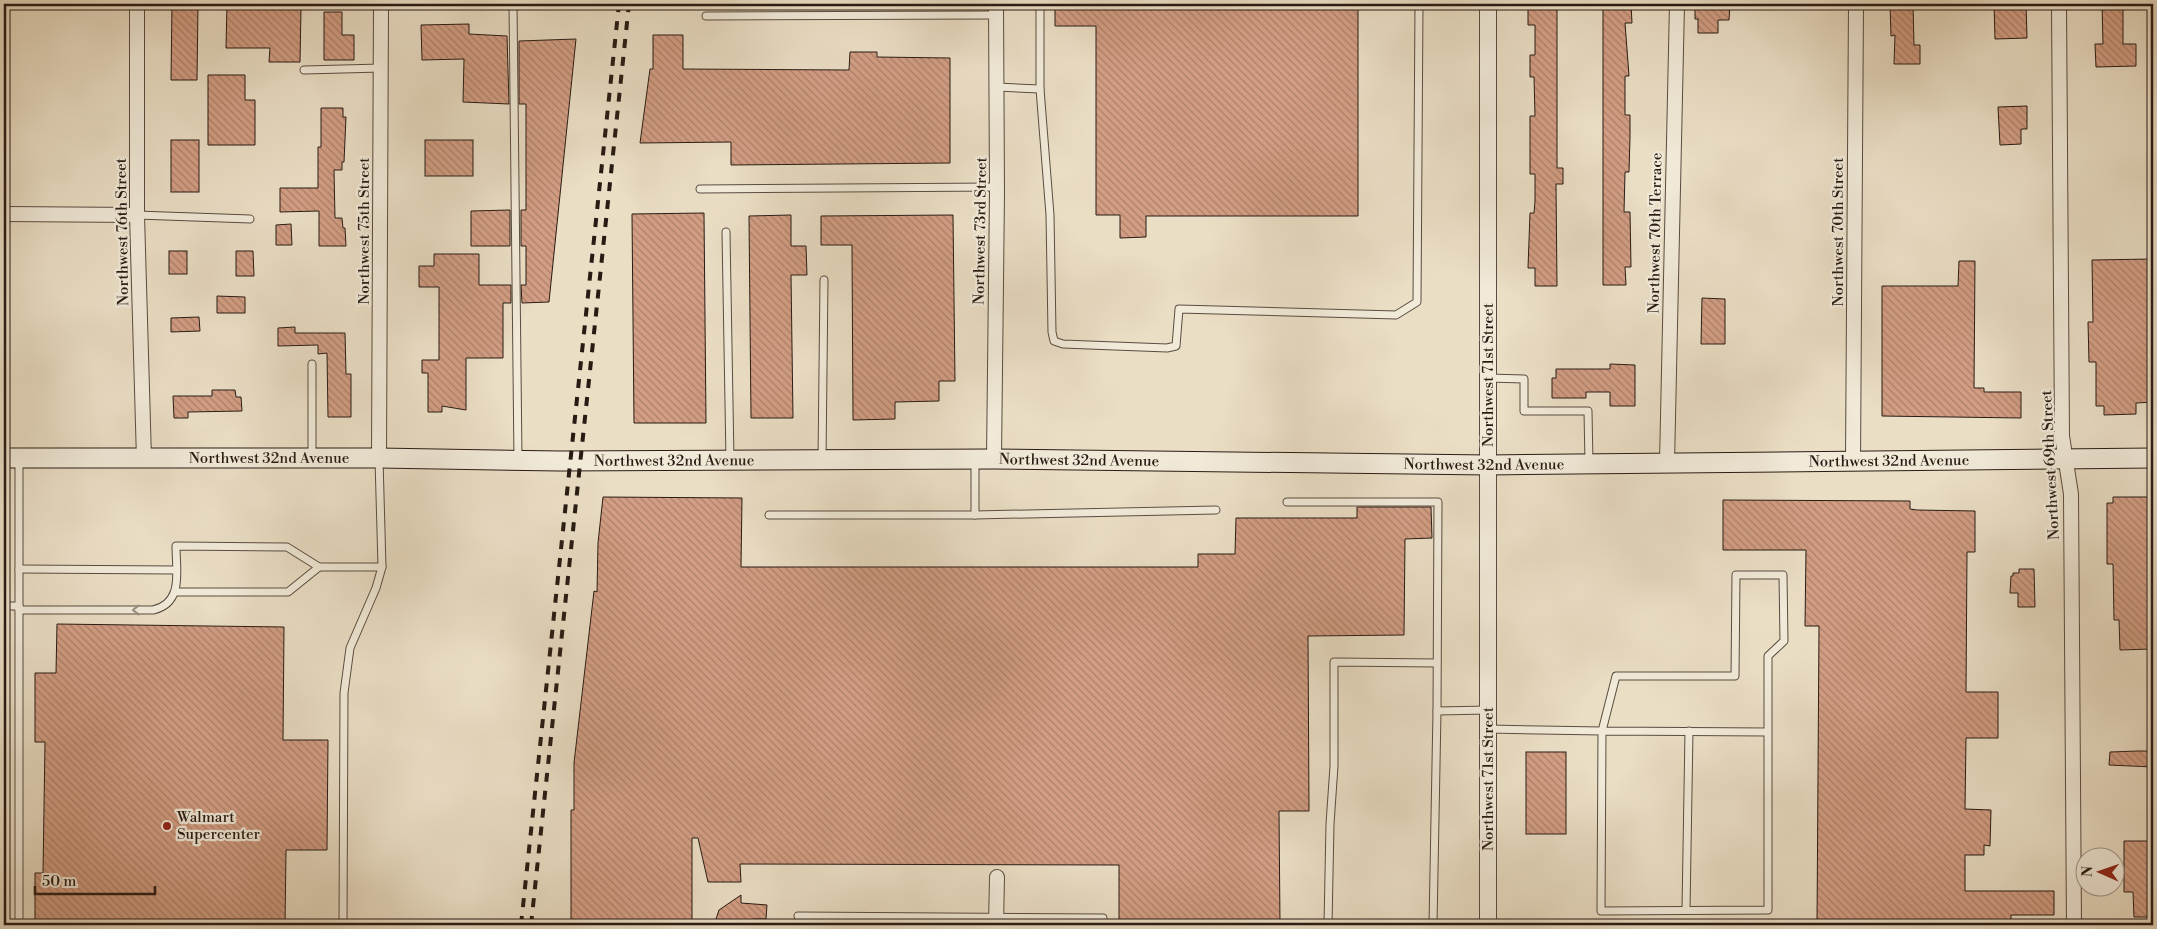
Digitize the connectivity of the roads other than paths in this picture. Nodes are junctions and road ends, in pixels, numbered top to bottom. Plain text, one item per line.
1 (137, 4) edge
2 (381, 4) edge
3 (513, 4) edge
4 (1040, 4) edge
5 (1419, 4) edge
6 (1488, 4) edge
7 (1677, 4) edge
8 (1856, 4) edge
9 (2059, 4) edge
10 (996, 9) edge
11 (706, 16) dead end
12 (381, 68) junction
13 (304, 70) dead end
14 (997, 87) junction
15 (1040, 89) junction
16 (997, 187) junction
17 (700, 190) dead end
18 (4, 214) edge
19 (137, 215) junction
20 (250, 219) dead end
21 (726, 232) dead end
22 (824, 280) dead end
23 (312, 364) dead end
24 (1488, 378) junction
25 (11, 458) edge
26 (379, 458) junction
27 (2153, 458) edge
28 (144, 459) junction
29 (312, 459) junction
30 (984, 459) junction
31 (2066, 459) junction
32 (518, 460) junction
33 (730, 460) junction
34 (822, 460) junction
35 (1853, 461) junction
36 (1667, 463) junction
37 (1589, 464) junction
38 (1488, 465) junction
39 (1287, 502) dead end
40 (1216, 510) dead end
41 (769, 515) dead end
42 (975, 515) junction
43 (319, 567) junction
44 (382, 567) junction
45 (19, 569) junction
46 (176, 570) junction
47 (176, 592) junction
48 (4, 606) edge
49 (19, 608) junction
50 (1437, 663) junction
51 (1488, 710) junction
52 (1437, 711) junction
53 (1488, 729) junction
54 (1602, 731) junction
55 (1689, 731) junction
56 (1768, 732) junction
57 (997, 877) dead end
58 (1686, 910) junction
59 (798, 916) dead end
60 (1103, 918) dead end
61 (996, 921) edge
62 (19, 925) edge
63 (343, 925) edge
64 (1328, 925) edge
65 (1433, 925) edge
66 (1488, 925) edge
67 (2074, 925) edge

1 - 19 street, Northwest 76th Street
2 - 12 street, Northwest 75th Street
3 - 32 lane
4 - 15 lane
5 - 15 lane
6 - 24 street, Northwest 71st Street
7 - 36 street, Northwest 70th Terrace
8 - 35 street, Northwest 70th Street
9 - 31 street, Northwest 69th Street
10 - 11 lane
10 - 14 street, Northwest 73rd Street
12 - 13 lane
12 - 26 street, Northwest 75th Street
14 - 15 lane
14 - 16 street, Northwest 73rd Street
16 - 17 lane
16 - 30 street, Northwest 73rd Street
18 - 19 street
19 - 20 lane
19 - 28 street, Northwest 76th Street
21 - 33 lane
22 - 34 lane
23 - 29 lane
24 - 37 lane
24 - 38 street, Northwest 71st Street
25 - 28 main road, Northwest 32nd Avenue
25 - 45 lane
26 - 29 main road, Northwest 32nd Avenue
26 - 32 main road, Northwest 32nd Avenue
26 - 44 lane
27 - 31 main road, Northwest 32nd Avenue
28 - 29 main road, Northwest 32nd Avenue
30 - 34 main road, Northwest 32nd Avenue
30 - 38 main road, Northwest 32nd Avenue
30 - 42 lane
31 - 35 main road, Northwest 32nd Avenue
31 - 67 street, Northwest 69th Street
32 - 33 main road, Northwest 32nd Avenue
33 - 34 main road, Northwest 32nd Avenue
35 - 36 main road, Northwest 32nd Avenue
36 - 37 main road, Northwest 32nd Avenue
37 - 38 main road, Northwest 32nd Avenue
38 - 51 street, Northwest 71st Street
39 - 50 lane
40 - 42 lane
41 - 42 lane
43 - 44 lane
43 - 46 lane
43 - 47 lane
44 - 63 lane
45 - 46 lane
45 - 49 lane
46 - 47 lane
47 -> 49 lane
48 - 49 lane
49 - 62 lane
50 - 52 lane
50 - 64 lane
51 - 52 lane
51 - 53 street, Northwest 71st Street
52 - 65 lane
53 - 54 lane
53 - 66 street, Northwest 71st Street
54 - 55 lane
54 - 56 lane
54 - 58 lane
55 - 56 lane
55 - 58 lane
56 - 58 lane
57 - 61 street
59 - 61 lane
60 - 61 lane

